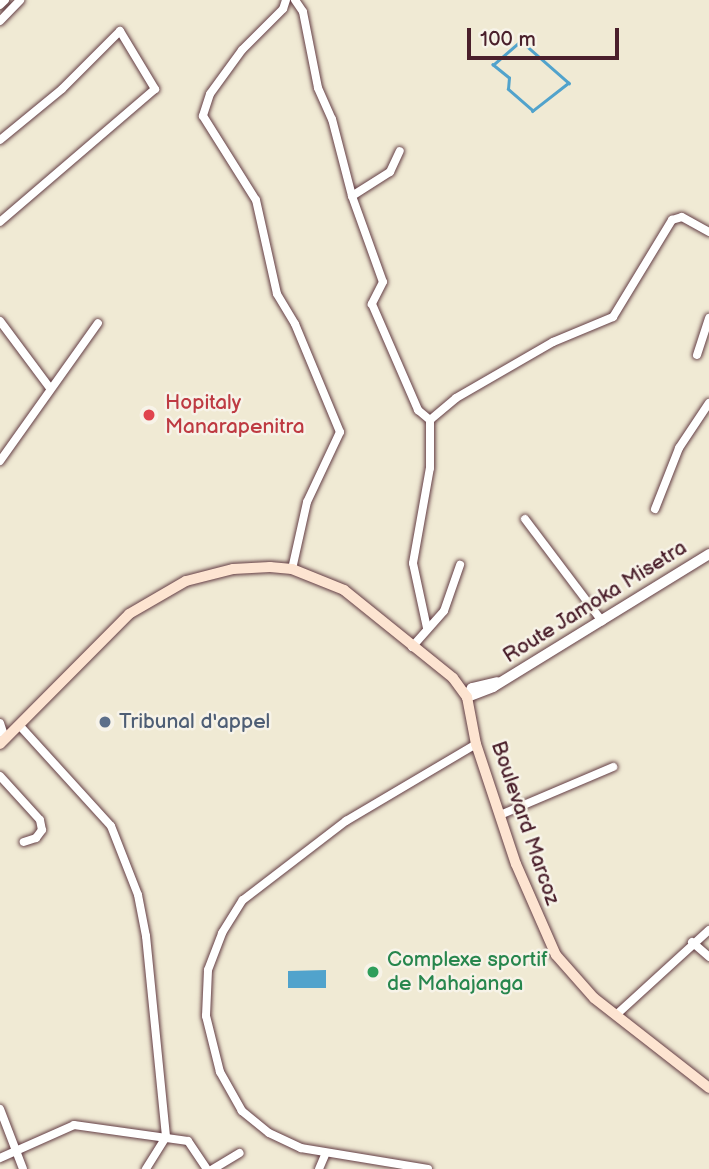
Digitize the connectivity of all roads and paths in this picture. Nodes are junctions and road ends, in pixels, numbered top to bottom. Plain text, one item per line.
1 (5, 0) edge
2 (20, 0) edge
3 (286, 0) edge
4 (295, 0) edge
5 (0, 5) edge
6 (0, 21) edge
7 (0, 140) edge
8 (400, 151) dead end
9 (352, 196) junction
10 (0, 222) edge
11 (709, 232) edge
12 (709, 318) edge
13 (0, 321) edge
14 (98, 323) dead end
15 (697, 355) dead end
16 (50, 388) junction
17 (709, 403) edge
18 (430, 420) junction
19 (0, 461) edge
20 (655, 509) dead end
21 (525, 519) dead end
22 (709, 554) edge
23 (460, 565) dead end
24 (292, 569) junction
25 (602, 621) junction
26 (427, 628) junction
27 (412, 647) junction
28 (467, 697) junction
29 (0, 723) edge
30 (20, 726) junction
31 (3, 741) edge
32 (476, 744) junction
33 (613, 767) dead end
34 (0, 776) edge
35 (500, 815) junction
36 (24, 842) dead end
37 (709, 930) edge
38 (692, 942) junction
39 (709, 957) edge
40 (616, 1015) junction
41 (709, 1088) edge
42 (0, 1109) edge
43 (166, 1137) junction
44 (240, 1153) dead end
45 (16, 1154) junction
46 (326, 1155) junction
47 (0, 1158) edge
48 (410, 1168) edge
49 (23, 1169) edge
50 (146, 1169) edge
51 (210, 1169) edge
52 (319, 1169) edge
53 (428, 1169) edge

1 - 5 street
2 - 6 street
3 - 24 street
4 - 9 street
7 - 10 street
8 - 9 street
9 - 18 street
11 - 18 street
12 - 15 street
13 - 16 street
14 - 16 street
16 - 19 street
17 - 20 street
18 - 26 street
21 - 25 street
22 - 25 street, Route Jamoka Misetra
23 - 26 street
24 - 27 main road
24 - 30 main road
25 - 28 street, Route Jamoka Misetra
26 - 27 street
27 - 28 main road
28 - 32 main road, Boulevard Marcoz
29 - 31 street
30 - 31 main road
30 - 43 street
32 - 35 main road, Boulevard Marcoz
32 - 46 street
33 - 35 street
34 - 36 street
35 - 40 main road, Boulevard Marcoz
37 - 38 street
38 - 39 street
38 - 40 street
40 - 41 main road, Boulevard Marcoz
42 - 45 street
43 - 45 street
43 - 50 street
43 - 51 street
44 - 51 street
45 - 47 street
45 - 49 street
46 - 48 street
46 - 52 street
48 - 53 street

